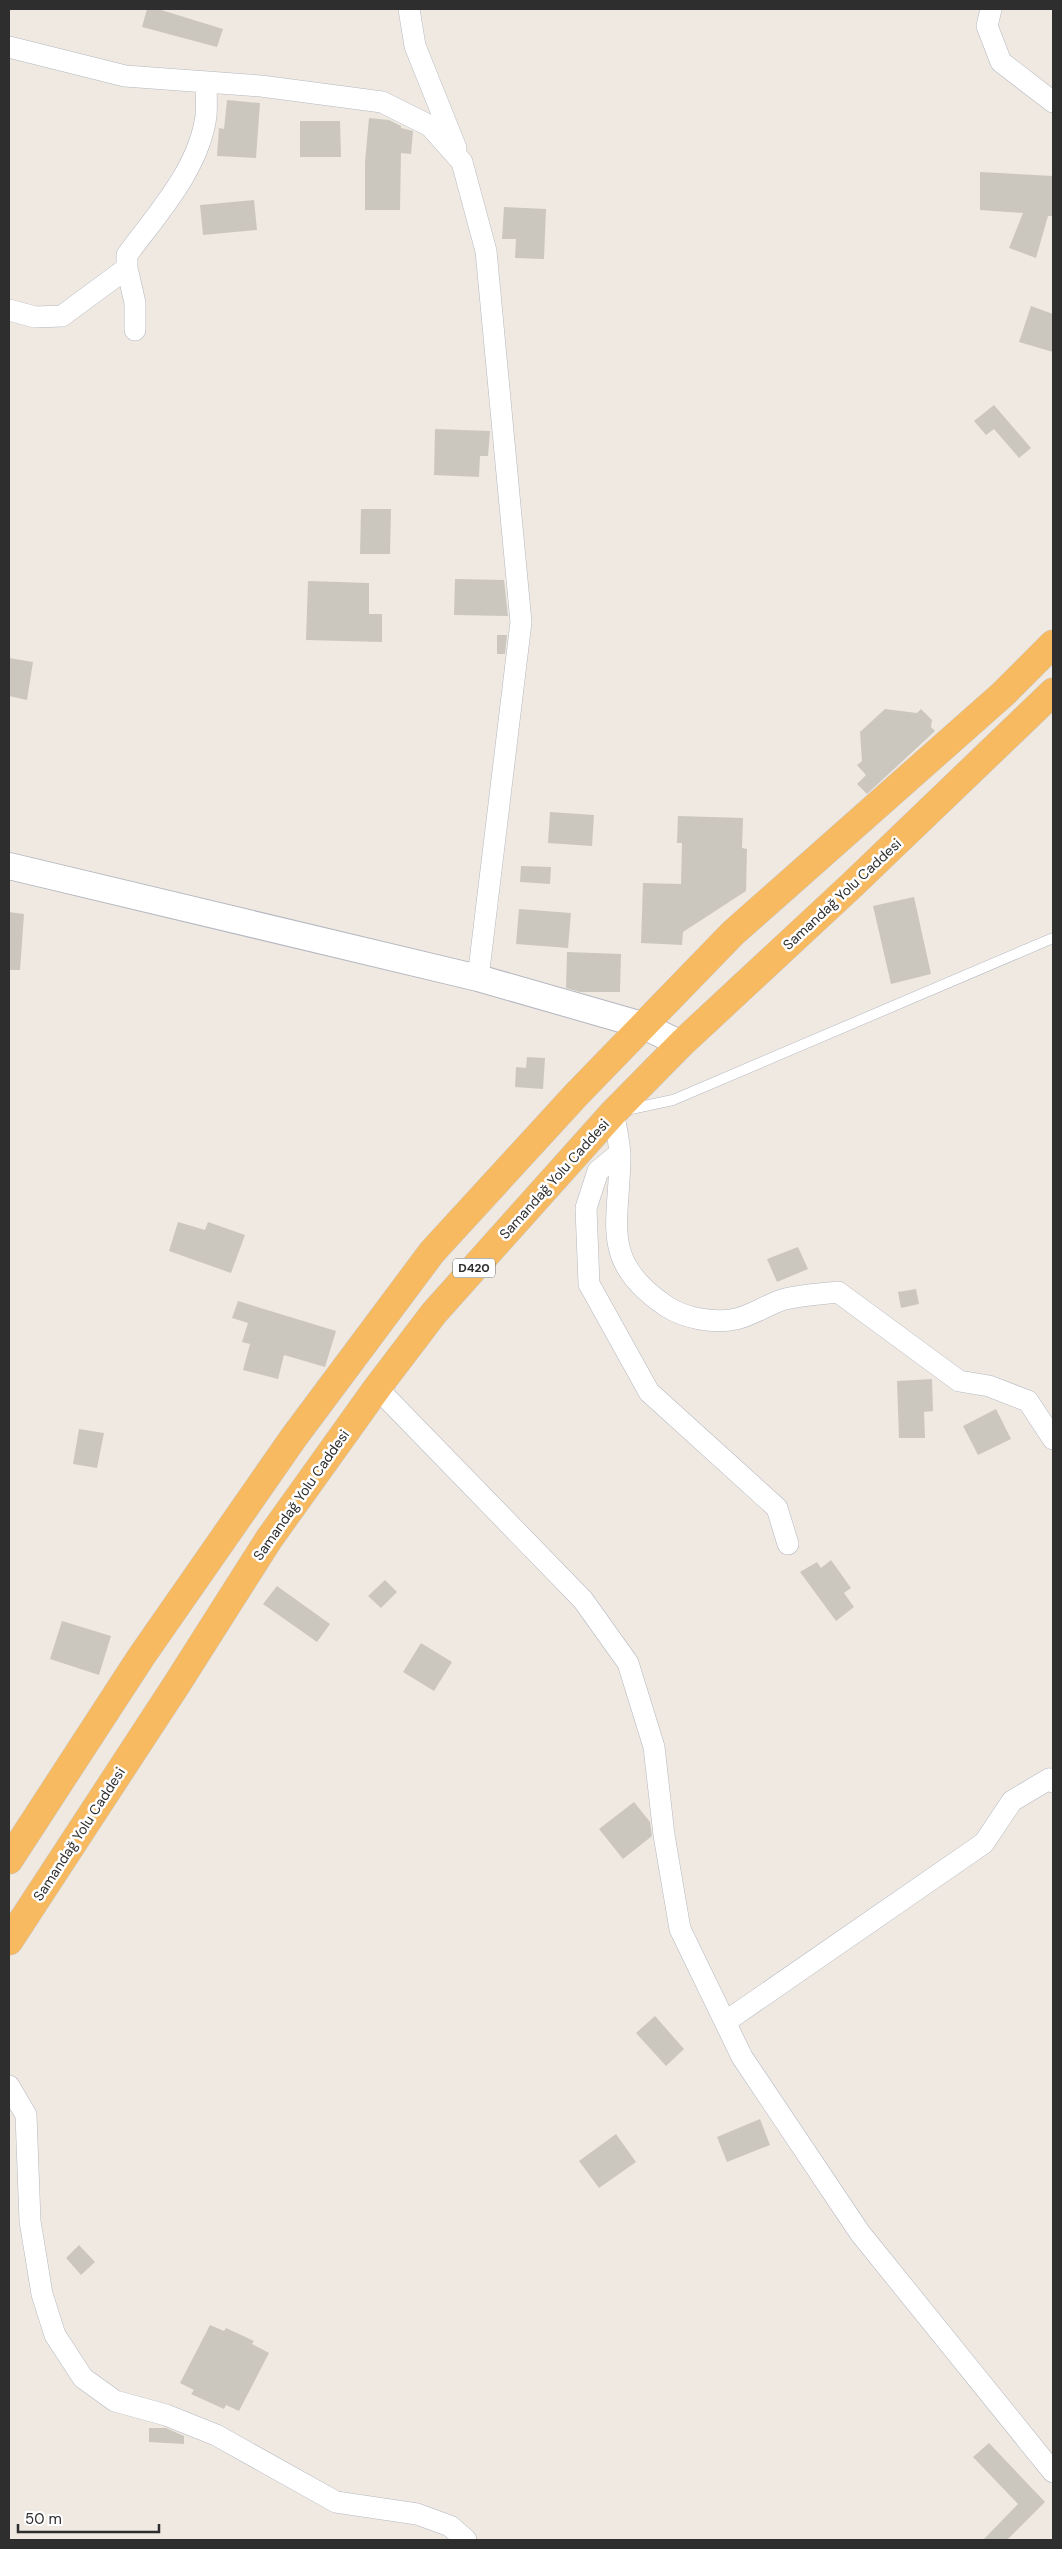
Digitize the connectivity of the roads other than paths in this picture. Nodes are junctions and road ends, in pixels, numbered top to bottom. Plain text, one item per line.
1 (409, 9) edge
2 (991, 9) edge
3 (9, 47) edge
4 (206, 82) junction
5 (1053, 102) edge
6 (462, 162) junction
7 (127, 268) junction
8 (9, 310) edge
9 (135, 330) dead end
10 (1053, 644) edge
11 (1053, 692) edge
12 (9, 866) edge
13 (1053, 938) edge
14 (478, 978) junction
15 (642, 1025) junction
16 (681, 1044) junction
17 (614, 1113) junction
18 (620, 1153) junction
19 (377, 1388) junction
20 (1053, 1439) edge
21 (788, 1544) dead end
22 (1053, 1782) edge
23 (9, 1860) edge
24 (9, 1941) edge
25 (724, 2022) junction
26 (9, 2086) edge
27 (1053, 2472) edge
28 (466, 2540) edge

1 - 6 street
2 - 5 street
3 - 4 street
4 - 6 street
4 - 7 street
6 - 14 street
7 - 8 street
7 - 9 street
10 - 15 highway, D420
11 - 16 highway, Samandağ Yolu Caddesi / D420
12 - 14 street
13 - 17 lane
14 - 15 street
15 - 16 street
15 - 23 highway, D420
16 - 17 highway, Samandağ Yolu Caddesi / D420
17 - 18 street
17 - 19 highway, Samandağ Yolu Caddesi / D420
18 - 20 street
18 - 21 street
19 - 24 highway, Samandağ Yolu Caddesi / D420
19 - 25 street
22 - 25 street
25 - 27 street
26 - 28 street

